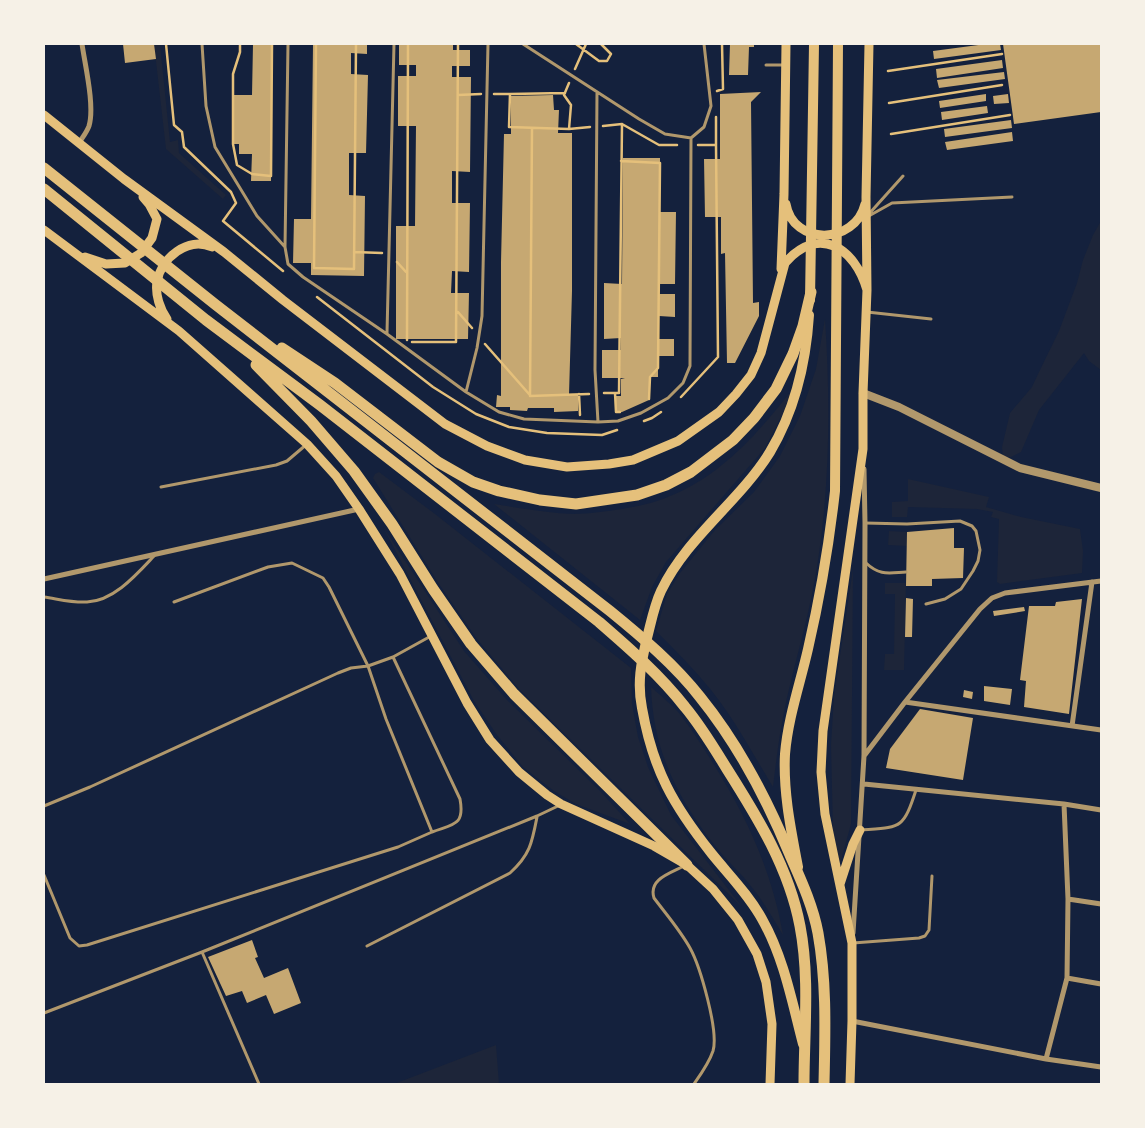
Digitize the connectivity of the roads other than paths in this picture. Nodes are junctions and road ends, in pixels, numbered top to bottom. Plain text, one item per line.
1 (82, 44) edge
2 (202, 44) edge
3 (288, 44) edge
4 (394, 44) edge
5 (488, 44) edge
6 (523, 44) edge
7 (704, 44) edge
8 (786, 44) edge
9 (814, 44) edge
10 (838, 44) edge
11 (869, 44) edge
12 (766, 65) dead end
13 (785, 65) junction
14 (597, 92) junction
15 (44, 115) edge
16 (691, 138) junction
17 (79, 143) junction
18 (44, 168) edge
19 (903, 176) dead end
20 (124, 179) junction
21 (44, 189) edge
22 (784, 194) junction
23 (866, 196) junction
24 (1012, 197) dead end
25 (866, 217) junction
26 (44, 234) edge
27 (285, 247) junction
28 (73, 252) junction
29 (224, 252) junction
30 (779, 289) junction
31 (867, 290) junction
32 (811, 292) junction
33 (216, 305) junction
34 (867, 312) junction
35 (931, 319) dead end
36 (206, 320) junction
37 (179, 331) junction
38 (387, 334) junction
39 (466, 392) junction
40 (863, 393) junction
41 (598, 422) junction
42 (307, 444) junction
43 (863, 449) junction
44 (161, 487) dead end
45 (1101, 488) edge
46 (359, 509) junction
47 (866, 523) junction
48 (155, 555) junction
49 (865, 563) junction
50 (906, 572) dead end
51 (44, 579) edge
52 (1101, 581) edge
53 (1092, 582) junction
54 (44, 597) edge
55 (174, 602) dead end
56 (926, 604) dead end
57 (431, 636) junction
58 (393, 657) junction
59 (368, 666) junction
60 (905, 702) junction
61 (1072, 726) junction
62 (1101, 730) edge
63 (864, 756) junction
64 (864, 784) junction
65 (916, 789) junction
66 (561, 804) junction
67 (1064, 804) junction
68 (44, 806) edge
69 (1101, 810) edge
70 (537, 816) junction
71 (860, 830) junction
72 (432, 832) junction
73 (687, 864) junction
74 (44, 875) edge
75 (932, 876) dead end
76 (801, 880) junction
77 (840, 884) junction
78 (1068, 899) junction
79 (1101, 904) edge
80 (852, 943) junction
81 (367, 946) dead end
82 (202, 952) junction
83 (1067, 978) junction
84 (1101, 984) edge
85 (44, 1013) edge
86 (852, 1021) junction
87 (804, 1047) junction
88 (1046, 1059) junction
89 (1101, 1067) edge
90 (770, 1072) junction
91 (259, 1084) edge
92 (694, 1084) edge
93 (770, 1084) edge
94 (774, 1084) edge
95 (804, 1084) edge
96 (824, 1084) edge
97 (848, 1084) edge

1 - 17 street
2 - 27 lane
3 - 27 lane
4 - 38 lane
5 - 39 lane
6 - 14 lane
7 - 16 lane
8 - 13 main road
9 - 32 main road
10 - 76 main road
11 - 23 main road
12 - 13 lane
13 - 22 main road
14 - 16 lane
14 - 41 lane
15 - 17 main road
16 - 41 lane
17 - 20 main road
18 - 33 highway
19 - 25 lane
20 - 28 main road
20 - 29 main road
21 - 36 highway
22 - 23 main road
22 - 30 main road
23 - 25 main road
24 - 25 lane
25 - 31 main road
26 - 28 main road
27 - 38 lane
28 - 37 main road
29 - 30 main road
29 - 37 main road
30 - 31 main road
31 - 34 main road
32 - 33 highway
32 - 87 main road
33 - 76 highway
34 - 35 lane
34 - 40 main road
36 - 73 highway
36 - 87 highway
37 - 42 main road
38 - 39 lane
39 - 41 lane
40 - 43 main road
40 - 45 street
42 - 44 lane
42 - 46 main road
43 - 47 street
43 - 77 main road
46 - 48 street
46 - 57 main road
47 - 49 street
47 - 56 lane
48 - 51 street
48 - 54 lane
49 - 50 lane
49 - 63 street
52 - 53 street
53 - 60 street
53 - 61 street
55 - 59 lane
57 - 58 lane
57 - 66 main road
58 - 59 lane
58 - 72 lane
59 - 68 lane
59 - 72 lane
60 - 61 street
60 - 63 street
61 - 62 street
63 - 64 street
64 - 65 street
64 - 71 street
65 - 67 street
65 - 71 lane
66 - 70 lane
66 - 73 main road
67 - 69 street
67 - 78 street
70 - 81 lane
70 - 82 lane
71 - 77 main road
71 - 80 street
72 - 74 lane
73 - 90 main road
73 - 92 lane
75 - 80 lane
76 - 96 highway
77 - 80 main road
78 - 79 street
78 - 83 street
80 - 86 main road
82 - 85 lane
82 - 91 lane
83 - 84 street
83 - 88 street
86 - 88 street
86 - 97 main road
87 - 95 highway
88 - 89 street
90 - 93 main road
90 - 94 main road

